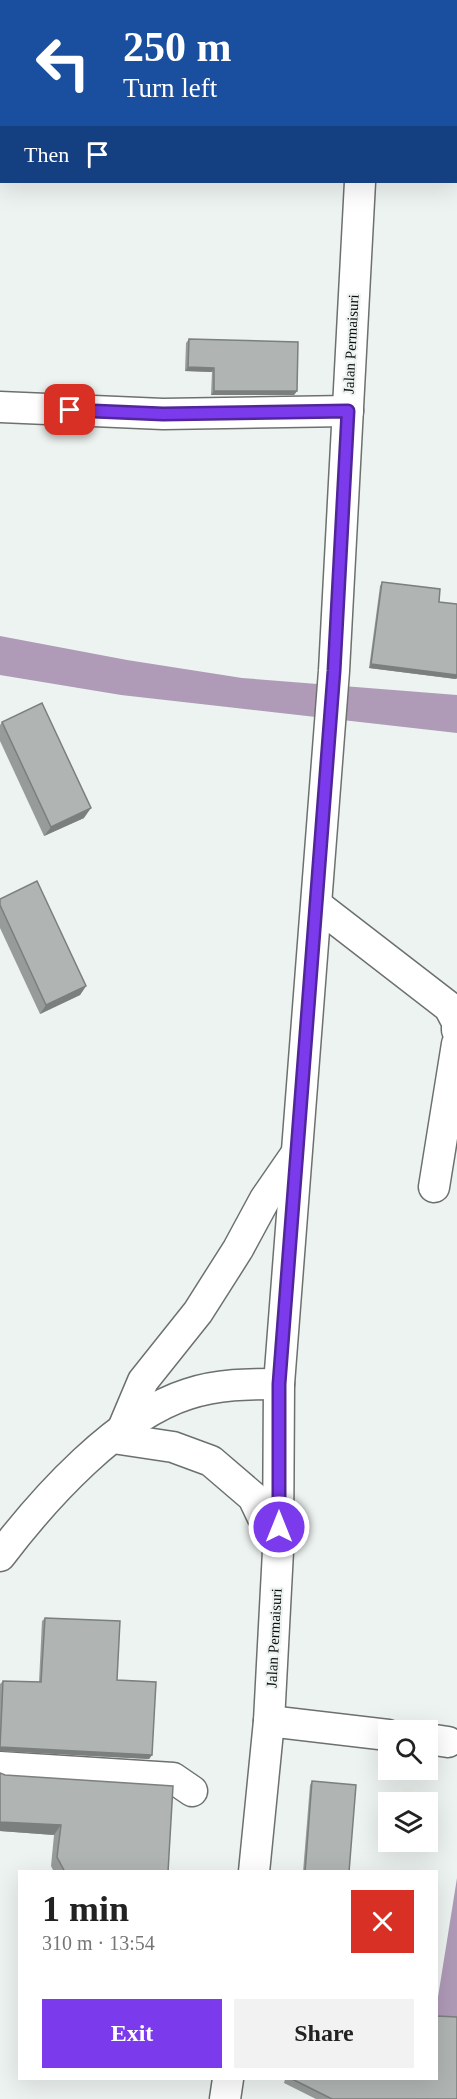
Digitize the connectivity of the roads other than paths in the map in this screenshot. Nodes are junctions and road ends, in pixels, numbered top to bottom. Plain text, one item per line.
1 (360, 183) edge
2 (0, 407) edge
3 (348, 411) junction
4 (317, 905) junction
5 (457, 1030) edge
6 (457, 1044) edge
7 (296, 1153) junction
8 (434, 1187) dead end
9 (279, 1384) junction
10 (118, 1432) junction
11 (278, 1551) junction
12 (0, 1556) edge
13 (269, 1721) junction
14 (378, 1734) edge
15 (0, 1767) edge
16 (192, 1791) dead end
17 (254, 1870) edge
18 (228, 2080) edge
19 (225, 2099) edge

1 - 3 street, Jalan Permaisuri
2 - 3 street
3 - 4 street, Jalan Permaisuri
4 - 5 street
4 - 7 street, Jalan Permaisuri
6 - 8 street
7 - 9 street, Jalan Permaisuri
7 - 10 street
9 - 10 street
9 - 11 street, Jalan Permaisuri
10 - 11 street
10 - 12 street
11 - 13 street, Jalan Permaisuri
13 - 14 street
13 - 17 street, Jalan Permaisuri
15 - 16 street
18 - 19 street

